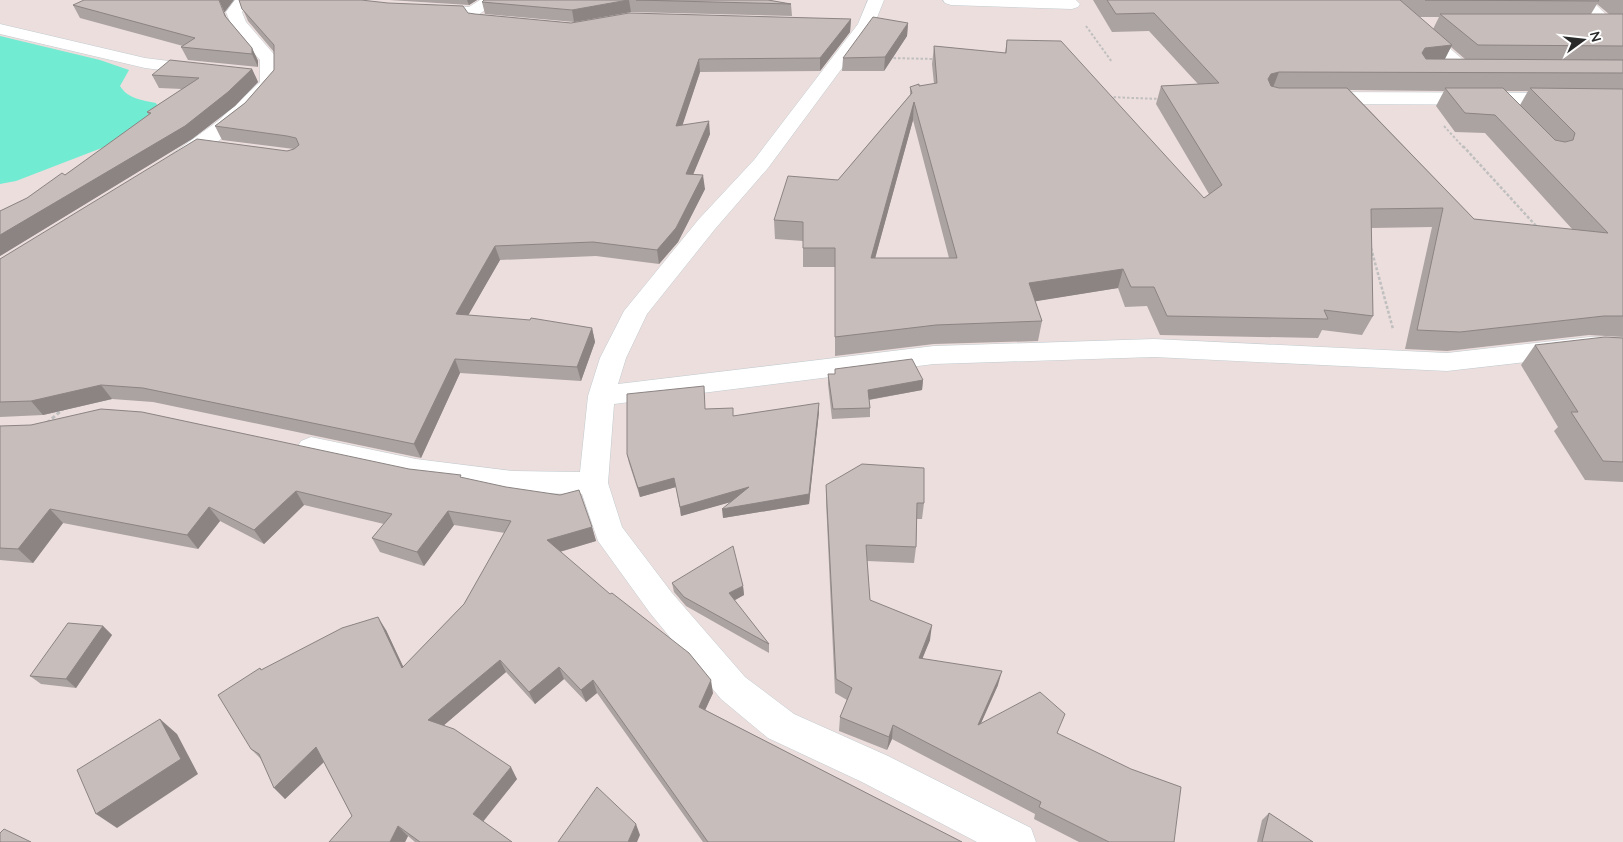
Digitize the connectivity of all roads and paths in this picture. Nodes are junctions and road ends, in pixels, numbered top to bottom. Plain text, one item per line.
1 (244, 0) edge
2 (491, 0) edge
3 (951, 0) edge
4 (1384, 0) edge
5 (1581, 0) edge
6 (1072, 4) joint
7 (419, 9) edge
8 (472, 12) junction
9 (489, 21) edge
10 (1413, 24) junction
11 (1433, 24) dead end
12 (1580, 24) edge
13 (859, 25) edge
14 (1616, 25) edge
15 (0, 29) edge
16 (936, 59) edge
17 (1112, 62) dead end
18 (1434, 70) edge
19 (1463, 70) junction
20 (1503, 70) edge
21 (214, 71) edge
22 (1102, 97) edge
23 (1300, 98) edge
24 (1418, 98) junction
25 (1499, 98) junction
26 (1167, 99) edge
27 (1623, 99) edge
28 (1518, 119) edge
29 (200, 145) junction
30 (228, 149) edge
31 (160, 170) edge
32 (1544, 234) edge
33 (1367, 239) edge
34 (1623, 347) edge
35 (1402, 360) junction
36 (601, 396) junction
37 (67, 405) edge
38 (43, 427) edge
39 (290, 443) edge
40 (594, 483) junction
41 (1017, 842) edge

1 - 29 street
2 - 8 street
3 - 6 street
4 - 10 street
5 - 14 street
6 - 17 path
7 - 8 street
8 - 9 street
10 - 11 street
10 - 19 street
12 - 14 street
13 - 16 path
13 - 36 street
15 - 21 street
18 - 19 street
19 - 20 street
22 - 26 path
23 - 24 street
24 - 25 street
24 - 32 path
25 - 27 street
25 - 28 street
29 - 30 street
29 - 31 street
33 - 35 path
34 - 35 street
35 - 36 street
36 - 40 street
37 - 38 path
39 - 40 street
40 - 41 street

